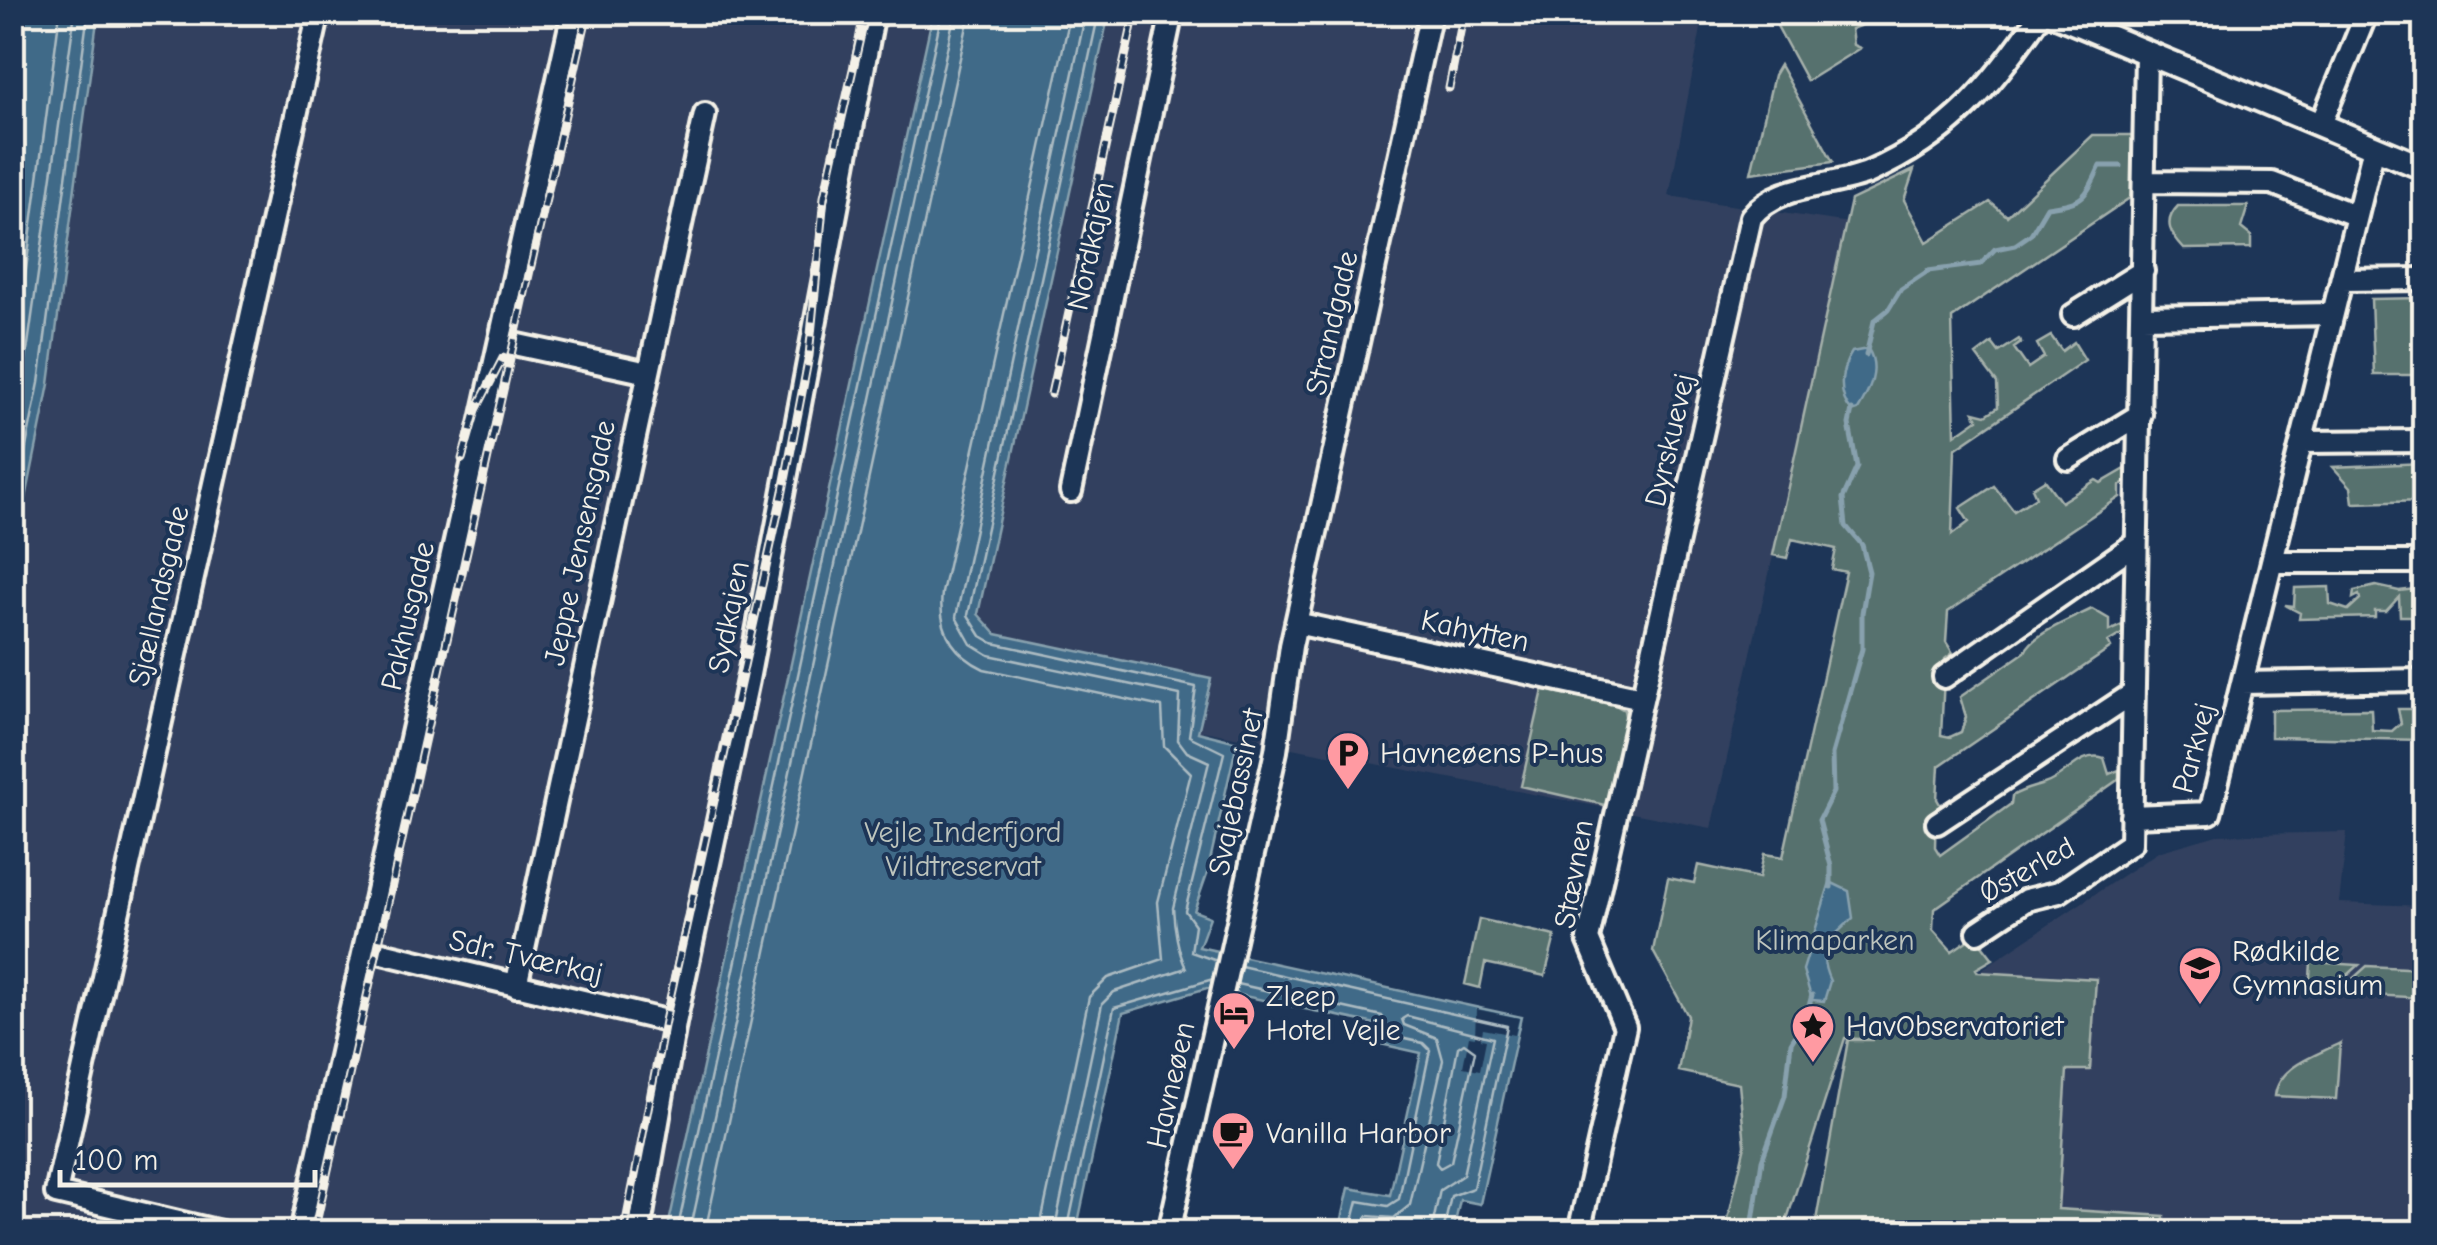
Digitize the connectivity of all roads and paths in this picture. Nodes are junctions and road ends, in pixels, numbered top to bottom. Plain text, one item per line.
1 (319, 12) edge
2 (573, 12) edge
3 (874, 12) edge
4 (1172, 12) edge
5 (1431, 12) edge
6 (2045, 12) edge
7 (2367, 12) edge
8 (2146, 54) junction
9 (705, 114) dead end
10 (2321, 124) junction
11 (2374, 147) junction
12 (2424, 168) edge
13 (2146, 182) junction
14 (2357, 216) junction
15 (2143, 271) junction
16 (2424, 279) edge
17 (2342, 280) junction
18 (2333, 314) junction
19 (2073, 315) dead end
20 (2142, 317) junction
21 (500, 341) junction
22 (648, 373) junction
23 (2140, 414) junction
24 (2424, 441) edge
25 (2302, 442) junction
26 (2068, 459) dead end
27 (1070, 491) dead end
28 (2136, 544) junction
29 (2272, 562) junction
30 (2424, 562) edge
31 (1296, 623) junction
32 (1291, 646) joint
33 (1944, 677) dead end
34 (2424, 680) edge
35 (2242, 683) junction
36 (2132, 694) junction
37 (1642, 698) junction
38 (2132, 816) junction
39 (1937, 823) dead end
40 (1978, 932) dead end
41 (364, 949) junction
42 (1233, 950) joint
43 (516, 986) junction
44 (674, 1023) junction
45 (221, 1232) edge
46 (301, 1232) edge
47 (639, 1232) edge
48 (1169, 1232) edge
49 (1579, 1232) edge

1 - 45 street, Sjællandsgade
2 - 21 street, Pakhusgade
3 - 44 street, Sydkajen
4 - 27 street, Nordkajen
5 - 31 street, Strandgade
6 - 8 street
6 - 37 street, Dyrskuevej
7 - 10 street
8 - 10 street
8 - 13 street, Østerled
9 - 22 street, Jeppe Jensensgade
10 - 11 street
11 - 12 street
11 - 14 street, Parkvej
13 - 14 street
13 - 15 street, Østerled
14 - 17 street, Parkvej
15 - 19 street
15 - 20 street, Østerled
16 - 17 street
17 - 18 street, Parkvej
18 - 20 street
18 - 25 street, Parkvej
20 - 23 street, Østerled
21 - 22 street
21 - 41 street, Pakhusgade
22 - 43 street, Jeppe Jensensgade
23 - 26 street
23 - 28 street, Østerled
24 - 25 street
25 - 29 street, Parkvej
28 - 33 street
28 - 36 street, Østerled
29 - 30 street
29 - 35 street, Parkvej
31 - 32 street, Strandgade
31 - 37 street, Kahytten
32 - 42 street, Svajebassinet
34 - 35 street, Parkvej
35 - 38 street, Parkvej
36 - 38 street, Østerled
36 - 39 street
37 - 49 street, Stævnen
38 - 40 street, Østerled
41 - 43 street, Sdr. Tværkaj
41 - 46 street, Pakhusgade
42 - 48 street, Havneøen
43 - 44 street, Sdr. Tværkaj
44 - 47 street, Sydkajen

